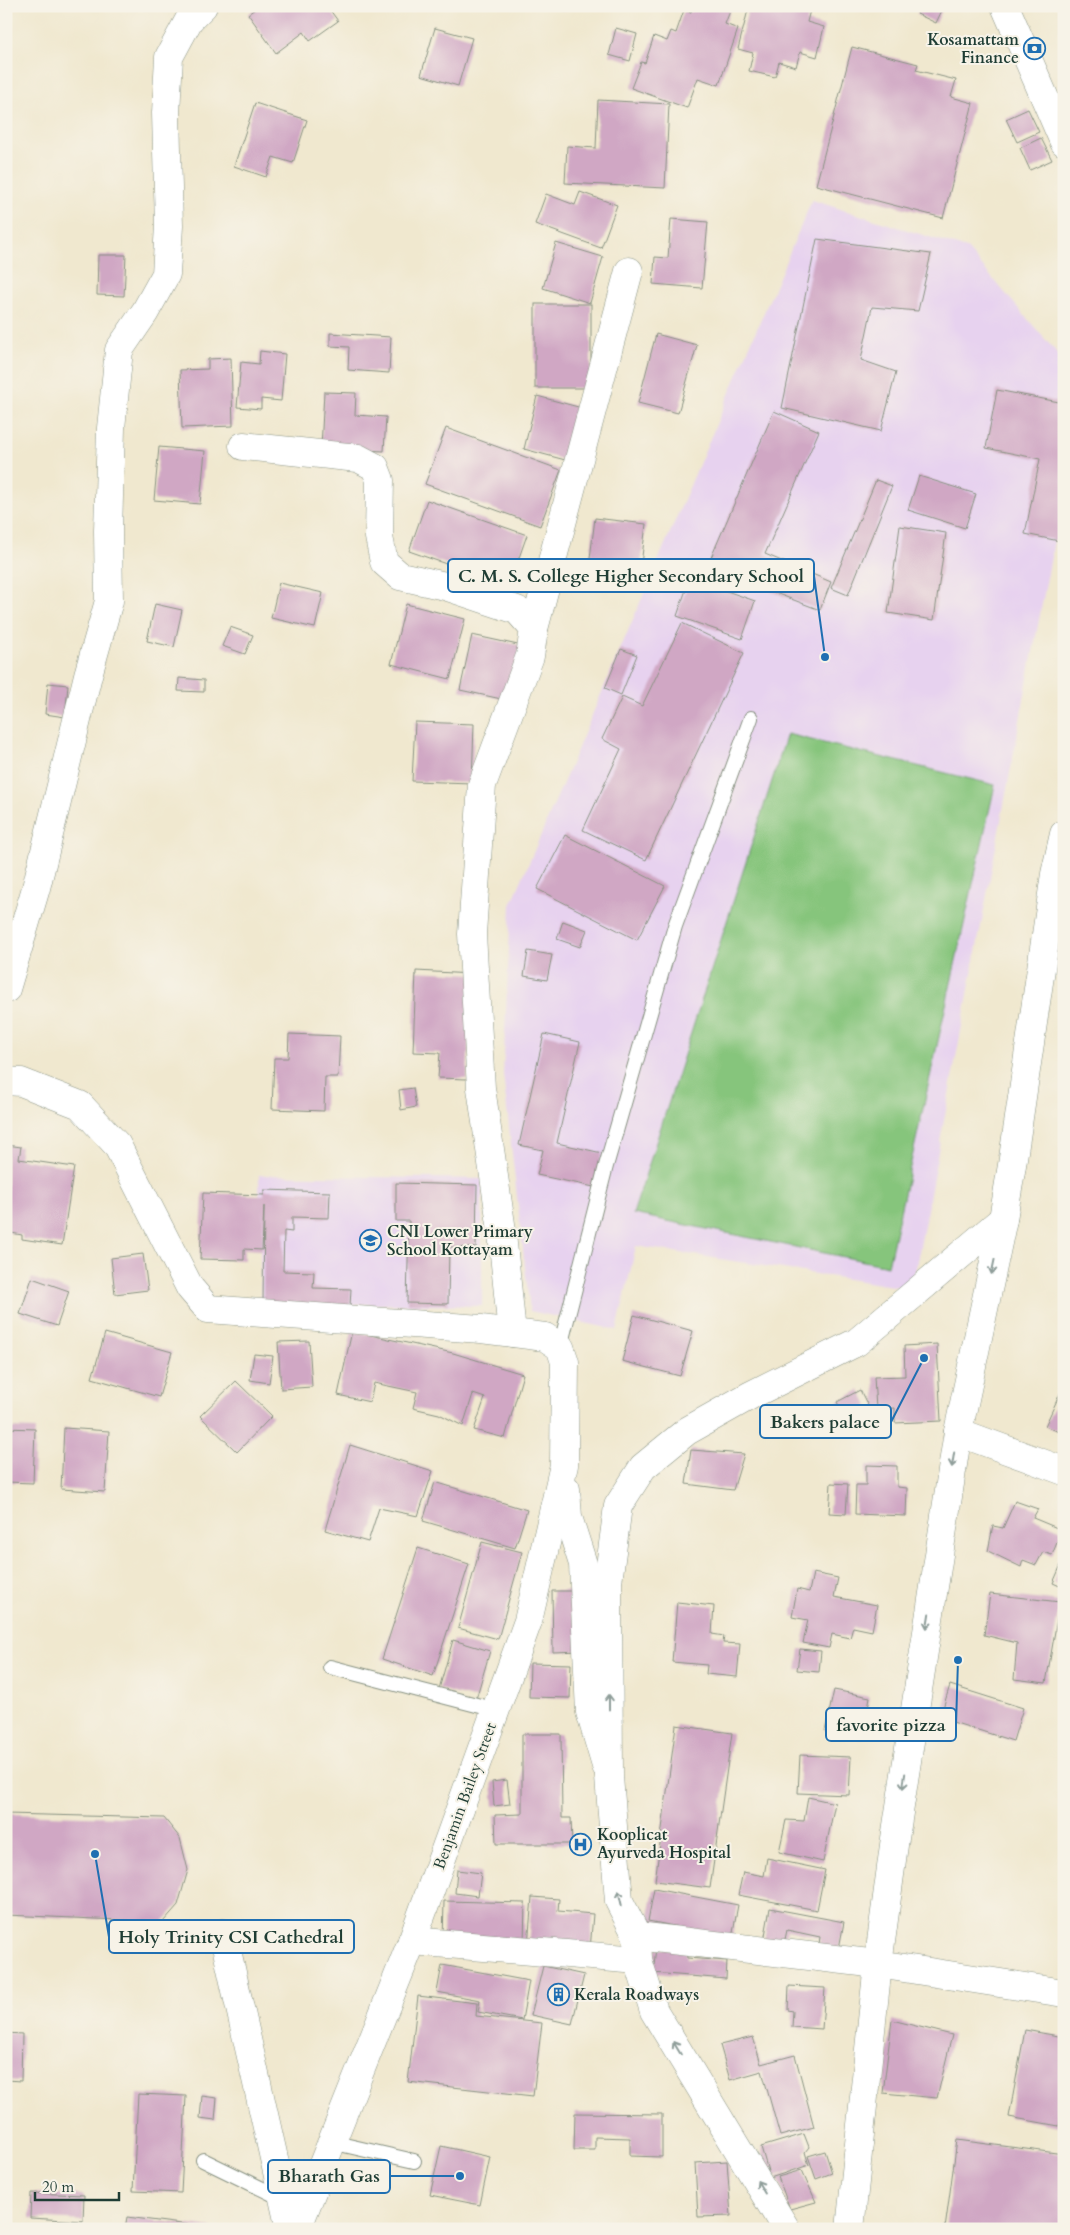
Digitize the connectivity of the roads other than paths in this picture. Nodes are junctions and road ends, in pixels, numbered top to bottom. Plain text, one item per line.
1 (202, 6) edge
2 (1005, 6) edge
3 (1064, 142) edge
4 (629, 271) dead end
5 (244, 446) dead end
6 (534, 629) junction
7 (751, 718) dead end
8 (1063, 841) edge
9 (6, 989) edge
10 (6, 1081) edge
11 (1003, 1219) junction
12 (512, 1333) junction
13 (560, 1347) junction
14 (958, 1432) junction
15 (564, 1465) junction
16 (1064, 1471) edge
17 (330, 1667) dead end
18 (496, 1710) junction
19 (609, 1777) junction
20 (223, 1933) dead end
21 (412, 1940) junction
22 (637, 1948) junction
23 (878, 1964) junction
24 (1064, 1993) edge
25 (331, 2142) junction
26 (203, 2160) dead end
27 (414, 2161) dead end
28 (284, 2199) junction
29 (290, 2229) edge
30 (297, 2229) edge
31 (786, 2229) edge
32 (850, 2229) edge

1 - 9 street
2 - 3 street
4 - 6 street
5 - 6 street
6 - 12 street
7 - 13 lane
8 - 11 street
10 - 12 street
11 -> 14 street
19 -> 11 street
12 - 13 street
13 - 15 street, Benjamin Bailey Street
14 - 16 street
14 -> 23 street
15 - 18 street, Benjamin Bailey Street
15 - 19 street
17 - 18 lane
18 - 21 street, Benjamin Bailey Street
22 -> 19 street
20 - 28 street
21 - 22 street
21 - 25 street, Benjamin Bailey Street
22 - 23 street
31 -> 22 street
23 - 24 street
23 - 32 street
25 - 27 lane
25 - 30 street, Benjamin Bailey Street
26 - 28 lane
28 - 29 street

